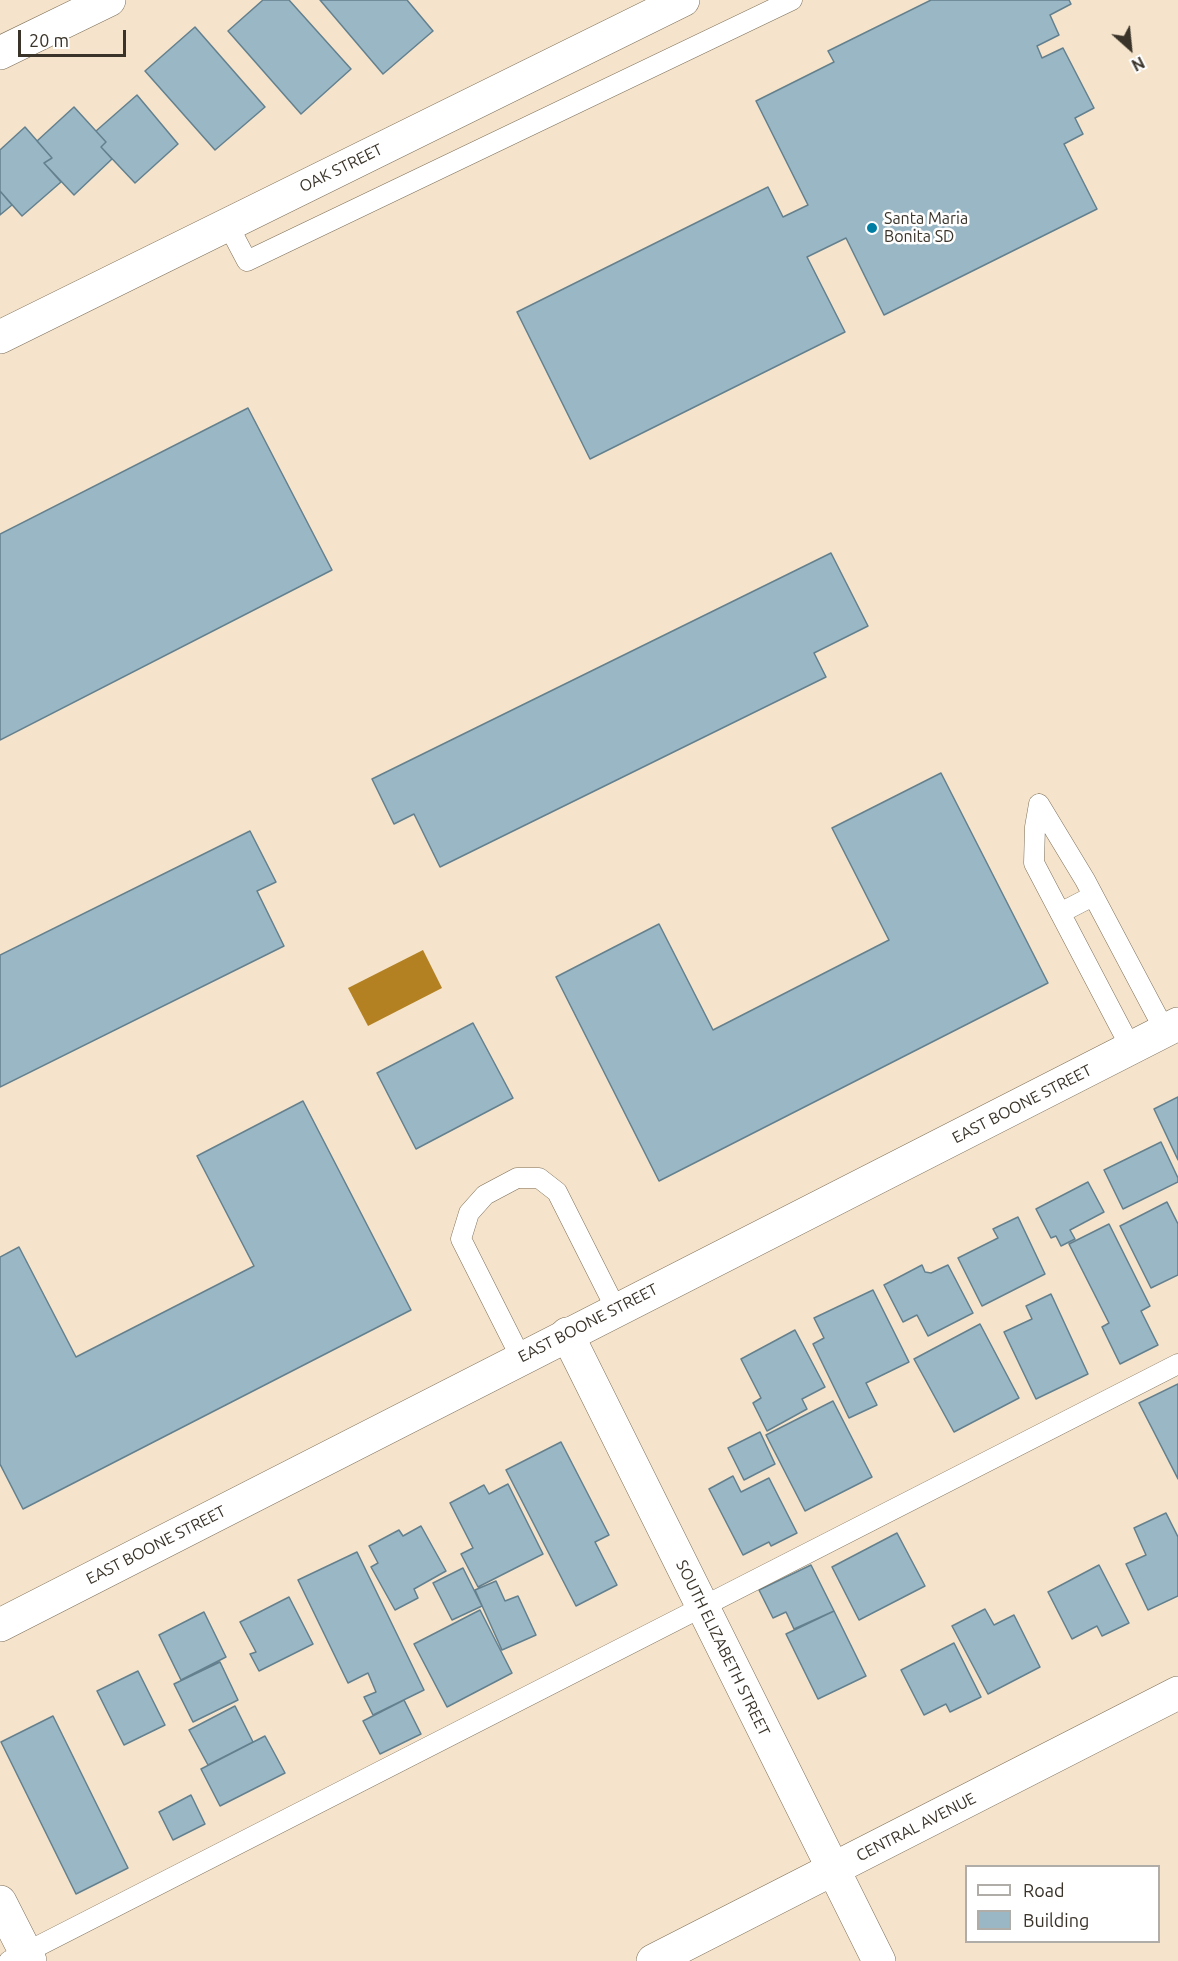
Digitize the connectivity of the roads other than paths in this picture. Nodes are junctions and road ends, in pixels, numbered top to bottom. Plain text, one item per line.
1 (109, 0) edge
2 (683, 0) edge
3 (792, 0) edge
4 (57, 11) edge
5 (0, 53) edge
6 (228, 225) junction
7 (0, 337) edge
8 (1093, 896) junction
9 (1059, 913) junction
10 (1171, 1028) edge
11 (1131, 1048) junction
12 (616, 1309) junction
13 (567, 1334) junction
14 (521, 1358) junction
15 (1178, 1364) edge
16 (703, 1606) junction
17 (0, 1624) edge
18 (1178, 1693) edge
19 (833, 1869) junction
20 (0, 1902) edge
21 (22, 1958) edge
22 (653, 1961) edge
23 (879, 1961) edge

1 - 4 street
2 - 6 street, OAK STREET
3 - 6 lane
4 - 5 street
6 - 7 street, OAK STREET
8 - 9 lane
8 - 9 lane
8 - 10 lane
9 - 11 lane
10 - 11 street, EAST BOONE STREET
11 - 12 street, EAST BOONE STREET
12 - 13 street, EAST BOONE STREET
12 - 14 lane
13 - 14 street, EAST BOONE STREET
13 - 16 street, SOUTH ELIZABETH STREET
14 - 17 street, EAST BOONE STREET
15 - 16 lane
16 - 19 street, SOUTH ELIZABETH STREET
16 - 21 lane
18 - 19 street, CENTRAL AVENUE
19 - 22 street, CENTRAL AVENUE
19 - 23 street, SOUTH ELIZABETH STREET
20 - 21 street

